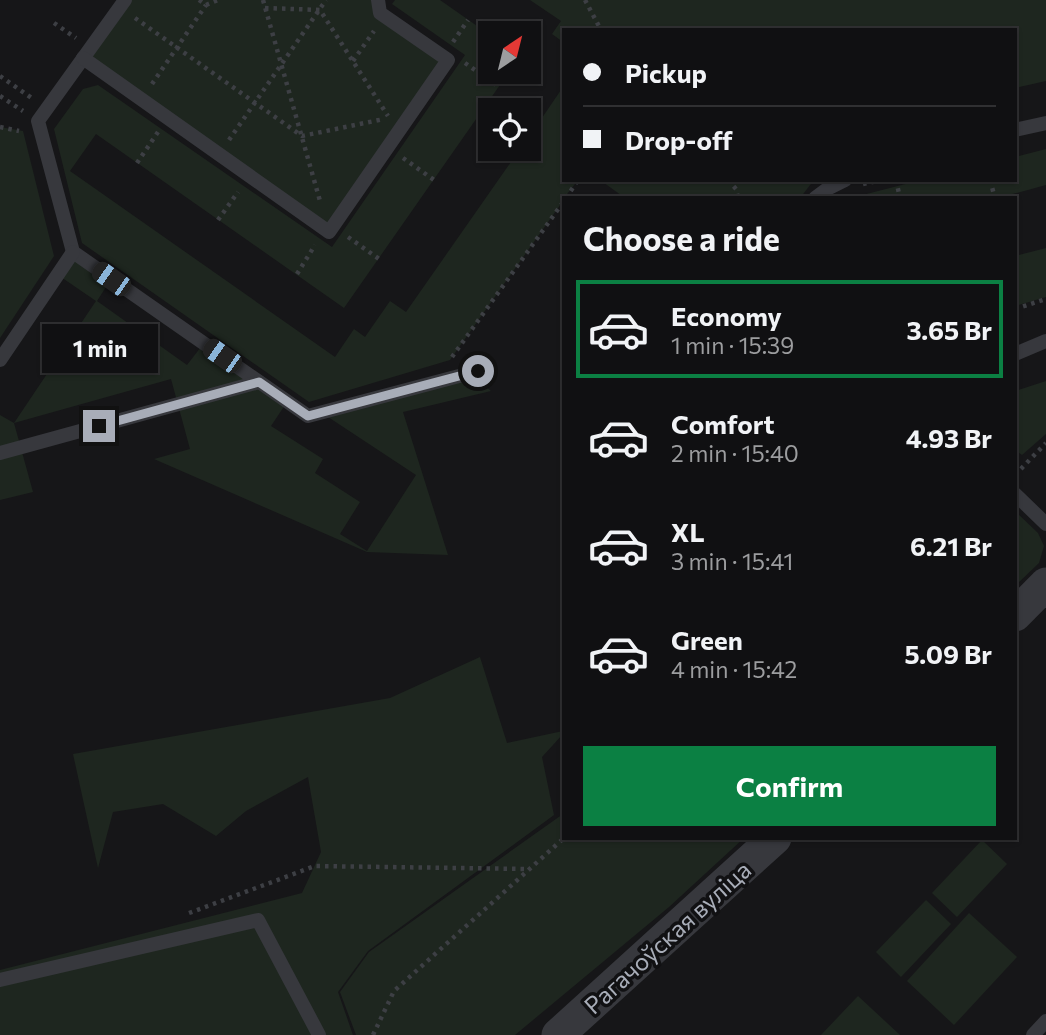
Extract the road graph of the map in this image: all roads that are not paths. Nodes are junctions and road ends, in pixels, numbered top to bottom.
1 (378, 0) edge
2 (122, 3) edge
3 (83, 58) junction
4 (1046, 123) edge
5 (1017, 130) edge
6 (841, 182) edge
7 (818, 196) edge
8 (73, 252) junction
9 (1046, 341) edge
10 (1017, 353) edge
11 (0, 359) edge
12 (478, 371) dead end
13 (259, 382) junction
14 (0, 453) edge
15 (1017, 496) edge
16 (1046, 524) edge
17 (1046, 584) edge
18 (1017, 613) edge
19 (773, 840) edge
20 (0, 980) edge
21 (1046, 1021) edge
22 (319, 1035) edge
23 (558, 1035) edge
24 (1033, 1035) edge

1 - 3 lane
2 - 3 lane
3 - 8 lane
4 - 5 lane
6 - 7 lane
8 - 11 lane
8 - 13 lane
9 - 10 lane
12 - 13 lane
13 - 14 lane
15 - 16 lane
17 - 18 street
19 - 23 street, Рагачоўская вуліца
20 - 22 lane
21 - 24 lane

